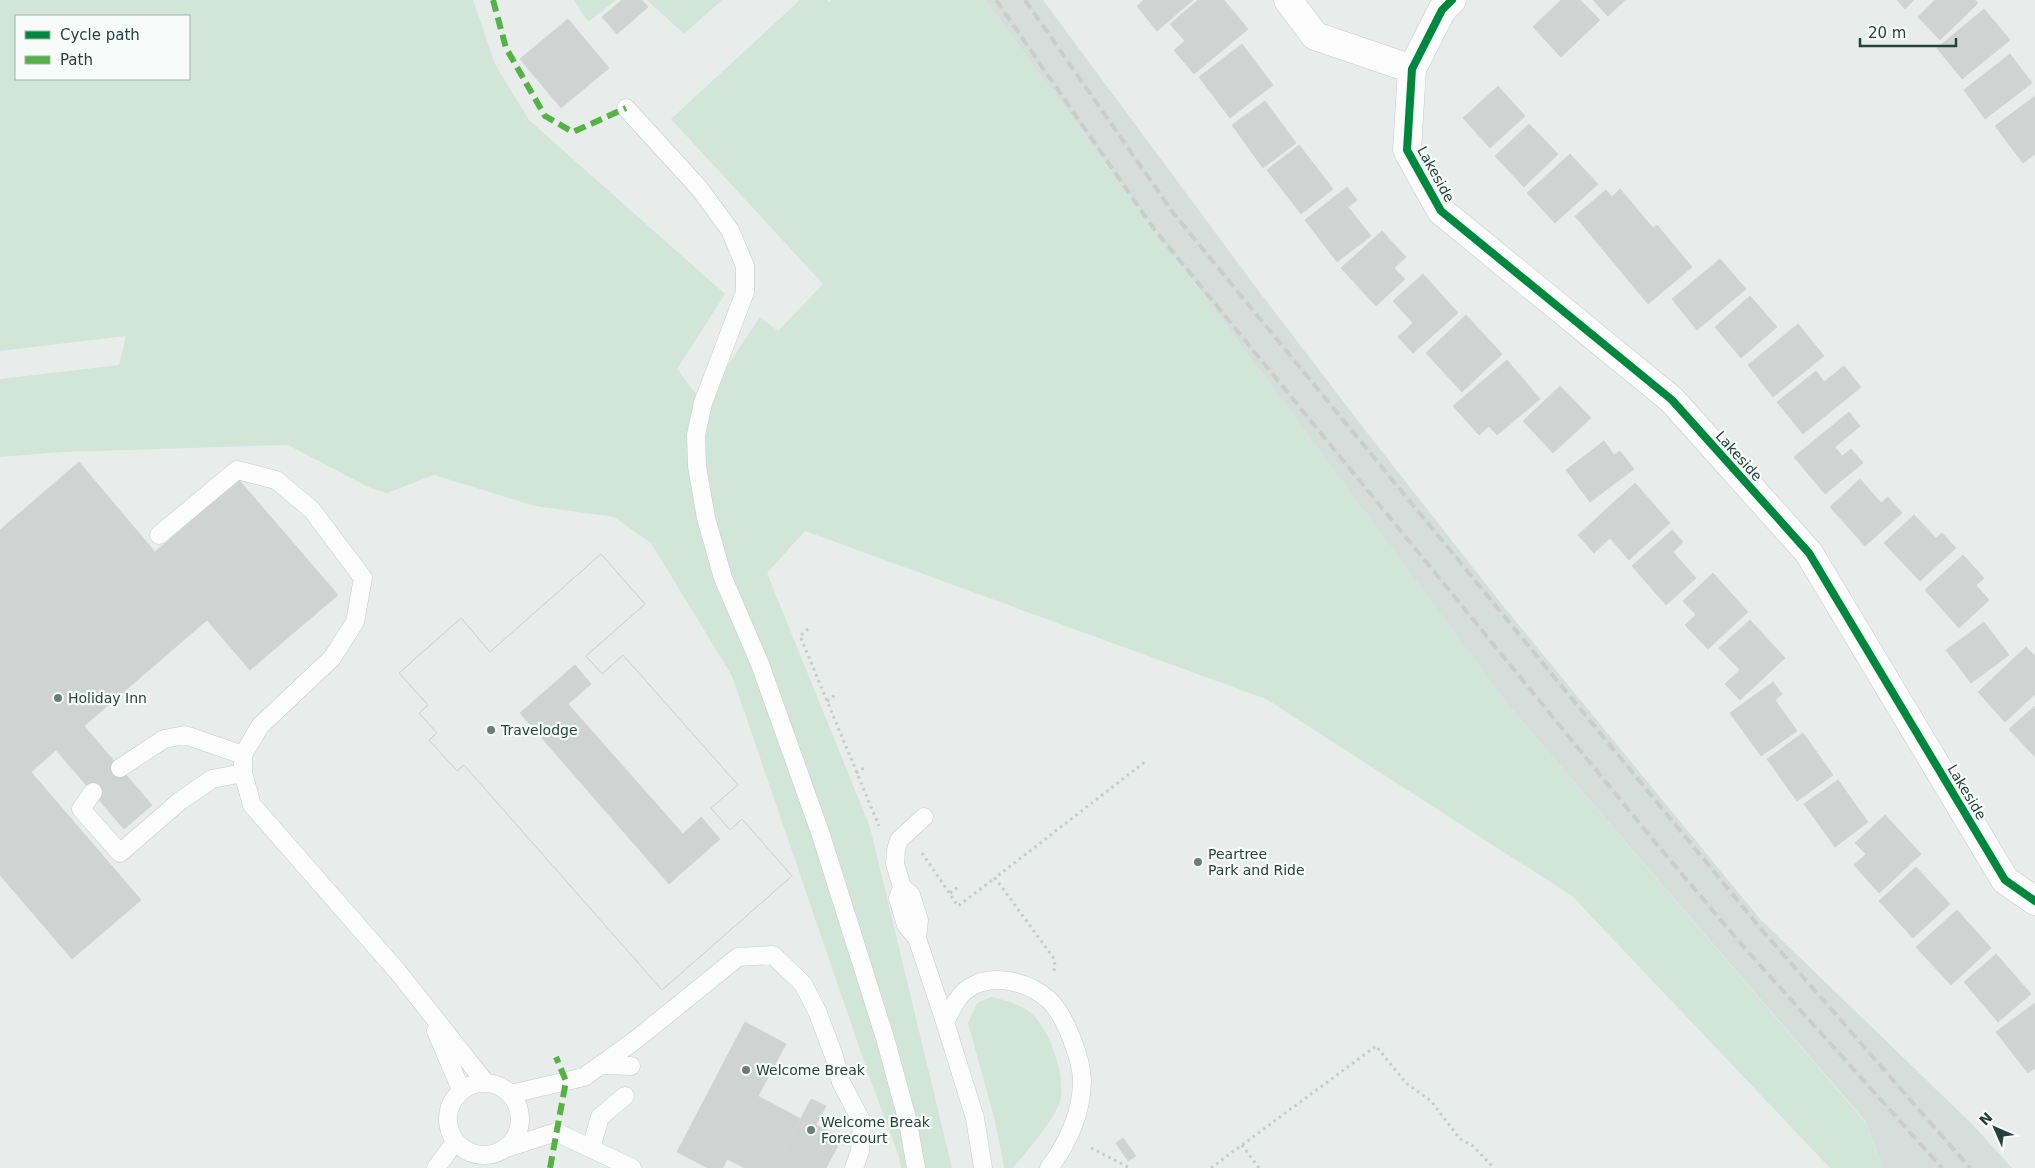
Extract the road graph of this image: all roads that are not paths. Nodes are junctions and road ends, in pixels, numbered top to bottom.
1 (1288, 0) edge
2 (1452, 0) edge
3 (1412, 69) junction
4 (626, 108) dead end
5 (159, 536) dead end
6 (243, 755) junction
7 (120, 768) dead end
8 (243, 773) junction
9 (92, 792) dead end
10 (924, 817) dead end
11 (2035, 901) edge
12 (427, 1011) junction
13 (945, 1022) junction
14 (600, 1065) junction
15 (631, 1066) dead end
16 (826, 1068) dead end
17 (485, 1082) junction
18 (841, 1082) junction
19 (462, 1090) junction
20 (511, 1094) junction
21 (625, 1096) dead end
22 (455, 1142) junction
23 (591, 1148) junction
24 (499, 1151) junction
25 (436, 1168) edge
26 (473, 1168) edge
27 (632, 1168) edge
28 (854, 1168) edge
29 (916, 1168) edge
30 (982, 1168) edge
31 (1049, 1168) edge

1 - 3 street
2 - 3 street
3 - 11 street, Lakeside
4 - 29 lane
5 - 6 lane
6 - 7 lane
6 - 8 lane
8 - 9 lane
8 - 12 lane
10 - 13 lane
12 - 17 lane
12 - 19 lane
13 - 30 lane
13 - 31 lane
14 - 15 lane
14 - 18 lane
14 - 20 lane
16 - 18 lane
17 - 19 lane
17 - 20 lane
18 - 28 lane
19 - 22 lane
20 - 24 lane
21 - 23 lane
22 - 24 lane
22 - 25 lane
23 - 24 lane
23 - 27 lane
24 - 26 lane

